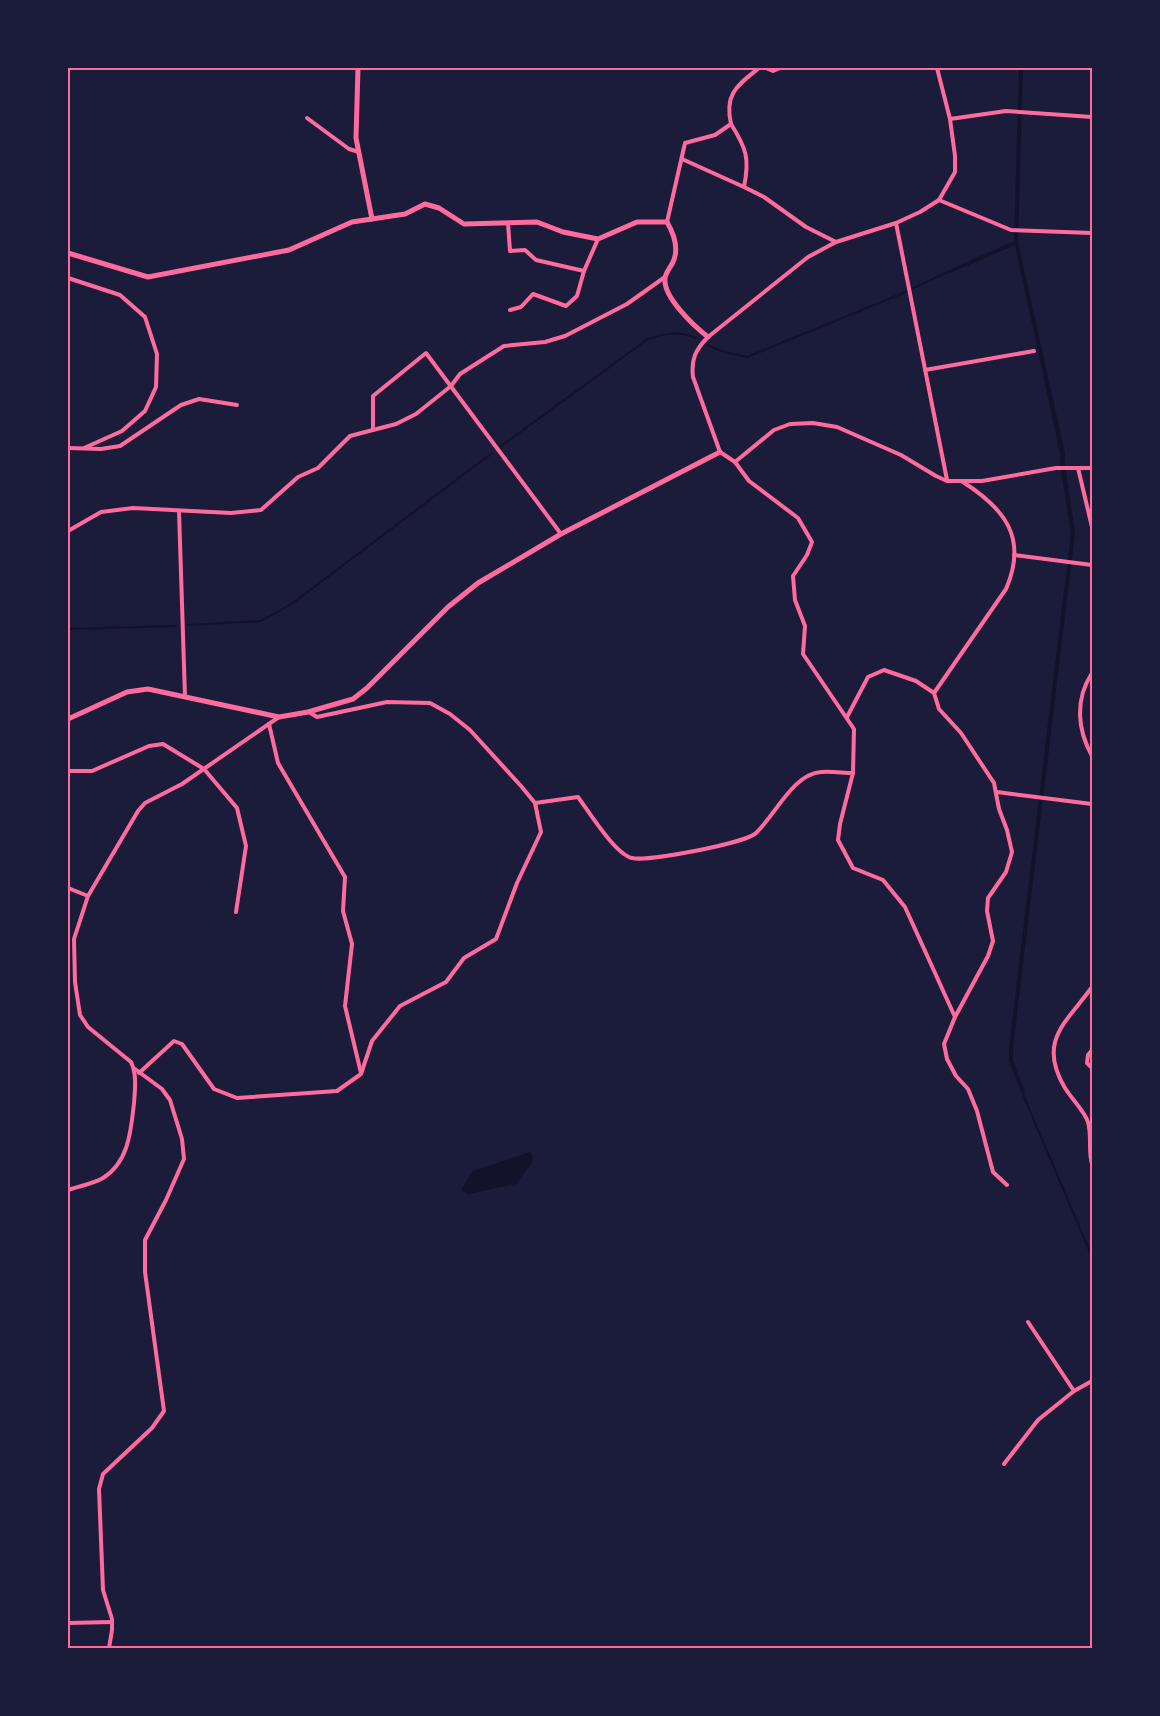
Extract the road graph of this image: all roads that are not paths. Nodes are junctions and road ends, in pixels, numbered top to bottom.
1 (358, 68) edge
2 (759, 68) edge
3 (766, 68) edge
4 (780, 68) edge
5 (937, 68) edge
6 (1092, 117) edge
7 (307, 118) dead end
8 (950, 119) junction
9 (731, 124) junction
10 (359, 152) junction
11 (682, 159) junction
12 (744, 187) junction
13 (939, 200) junction
14 (372, 219) junction
15 (667, 222) junction
16 (508, 223) junction
17 (896, 223) junction
18 (1092, 233) edge
19 (598, 238) junction
20 (836, 242) junction
21 (68, 253) edge
22 (584, 271) junction
23 (665, 277) junction
24 (68, 278) edge
25 (510, 310) dead end
26 (708, 337) junction
27 (1034, 351) dead end
28 (925, 370) junction
29 (451, 386) junction
30 (237, 405) dead end
31 (373, 429) junction
32 (68, 447) edge
33 (84, 448) junction
34 (720, 452) junction
35 (735, 462) junction
36 (1078, 468) junction
37 (1092, 468) edge
38 (948, 481) junction
39 (963, 482) junction
40 (179, 511) junction
41 (1092, 527) edge
42 (68, 531) edge
43 (561, 534) junction
44 (1014, 555) junction
45 (1092, 565) edge
46 (1092, 673) edge
47 (934, 693) junction
48 (185, 697) junction
49 (308, 712) junction
50 (279, 717) junction
51 (847, 717) junction
52 (68, 719) edge
53 (269, 724) junction
54 (1092, 756) edge
55 (204, 770) junction
56 (68, 771) edge
57 (853, 773) junction
58 (997, 792) junction
59 (534, 803) junction
60 (1092, 804) edge
61 (68, 888) edge
62 (88, 896) junction
63 (236, 912) dead end
64 (1092, 987) edge
65 (956, 1017) junction
66 (1092, 1050) edge
67 (1092, 1068) edge
68 (137, 1071) junction
69 (362, 1074) junction
70 (1092, 1164) edge
71 (1007, 1185) dead end
72 (68, 1190) edge
73 (1028, 1322) dead end
74 (1092, 1381) edge
75 (1074, 1391) junction
76 (1004, 1464) dead end
77 (112, 1622) junction
78 (68, 1623) edge
79 (109, 1648) edge

1 - 10 street
2 - 9 street
3 - 4 street
5 - 8 street
6 - 8 street
7 - 10 street
8 - 13 street
9 - 11 street
9 - 12 street
10 - 14 street
11 - 12 street
11 - 15 street
12 - 20 street
13 - 17 street
13 - 18 street
14 - 16 street
14 - 21 street
15 - 19 street
15 - 23 street
16 - 19 street
16 - 22 street
17 - 20 street
17 - 28 street
19 - 22 street
20 - 26 street
22 - 25 street
23 - 26 street
23 - 29 street
24 - 33 street
26 - 34 street
27 - 28 street
28 - 38 street
29 - 31 street
29 - 31 street
29 - 43 street
30 - 33 street
31 - 40 street
32 - 33 street
34 - 35 street
34 - 43 street
35 - 38 street
35 - 51 street
36 - 37 street
36 - 39 street
36 - 41 street
38 - 39 street
39 - 44 street
40 - 42 street
40 - 48 street
43 - 49 street
44 - 45 street
44 - 47 street
46 - 54 street
47 - 51 street
47 - 58 street
48 - 50 street
48 - 52 street
49 - 50 street
49 - 59 street
50 - 53 street
51 - 57 street
53 - 55 street
53 - 69 street
55 - 56 street
55 - 62 street
55 - 63 street
57 - 59 street
57 - 65 street
58 - 60 street
58 - 65 street
59 - 69 street
61 - 62 street
62 - 68 street
64 - 70 street
65 - 71 street
66 - 67 street
68 - 69 street
68 - 72 street
68 - 77 street
73 - 75 street
74 - 75 street
75 - 76 street
77 - 78 street
77 - 79 street

